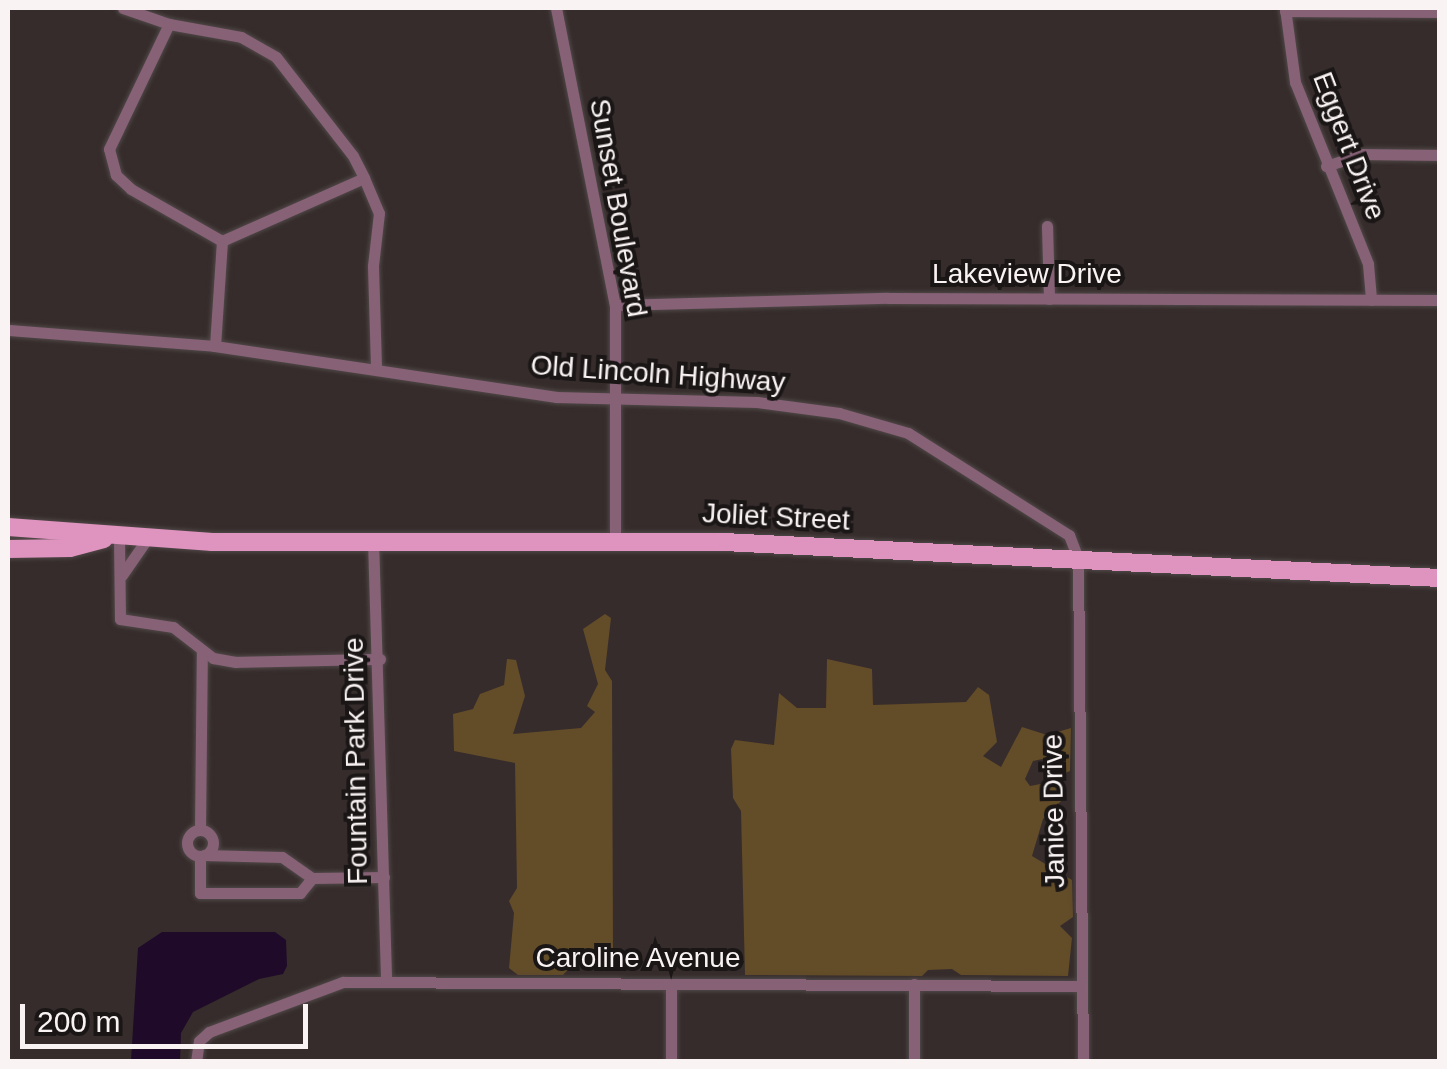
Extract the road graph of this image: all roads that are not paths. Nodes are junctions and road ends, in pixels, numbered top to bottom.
1 (123, 8) edge
2 (556, 8) edge
3 (1285, 9) edge
4 (1440, 12) edge
5 (168, 24) junction
6 (1440, 155) edge
7 (1326, 166) junction
8 (364, 178) junction
9 (1047, 226) dead end
10 (222, 241) junction
11 (1049, 299) junction
12 (1371, 300) junction
13 (1440, 300) edge
14 (615, 305) junction
15 (8, 330) edge
16 (214, 346) junction
17 (376, 367) junction
18 (615, 402) junction
19 (8, 527) edge
20 (114, 538) junction
21 (614, 538) junction
22 (147, 539) junction
23 (373, 539) junction
24 (8, 549) edge
25 (1078, 559) junction
26 (1440, 578) edge
27 (120, 584) junction
28 (202, 650) junction
29 (380, 659) junction
30 (202, 856) junction
31 (384, 877) junction
32 (312, 878) junction
33 (386, 981) junction
34 (672, 984) junction
35 (914, 984) junction
36 (1082, 986) junction
37 (196, 1062) edge
38 (671, 1062) edge
39 (914, 1062) edge
40 (1082, 1062) edge

1 - 5 street
2 - 14 street, Sunset Boulevard
3 - 4 street
3 - 7 street, Eggert Drive
5 - 8 street
5 - 10 street
6 - 7 street
7 - 12 street, Eggert Drive
8 - 10 street
8 - 17 street
9 - 11 street
10 - 16 street
11 - 12 street, Lakeview Drive
11 - 14 street, Lakeview Drive
12 - 13 street, Lakeview Drive
14 - 18 street, Sunset Boulevard
15 - 16 street, Old Lincoln Highway
16 - 17 street, Old Lincoln Highway
17 - 18 street, Old Lincoln Highway
18 - 21 street, Sunset Boulevard
18 - 25 street, Old Lincoln Highway
19 - 20 main road
20 - 22 main road, Joliet Street
20 - 24 main road
20 - 27 street
21 - 23 main road, Joliet Street
21 - 25 main road, Joliet Street
22 - 23 main road, Joliet Street
22 - 27 street
23 - 29 street, Fountain Park Drive
25 - 26 main road, Joliet Street
25 - 36 street, Janice Drive
27 - 28 street
28 - 29 street
28 - 30 street
29 - 31 street, Fountain Park Drive
30 - 32 street
30 - 32 street
31 - 32 street
31 - 33 street, Fountain Park Drive
33 - 34 street, Caroline Avenue
33 - 37 street, Caroline Avenue
34 - 35 street, Caroline Avenue
34 - 38 street
35 - 36 street, Caroline Avenue
35 - 39 street
36 - 40 street, Janice Drive

